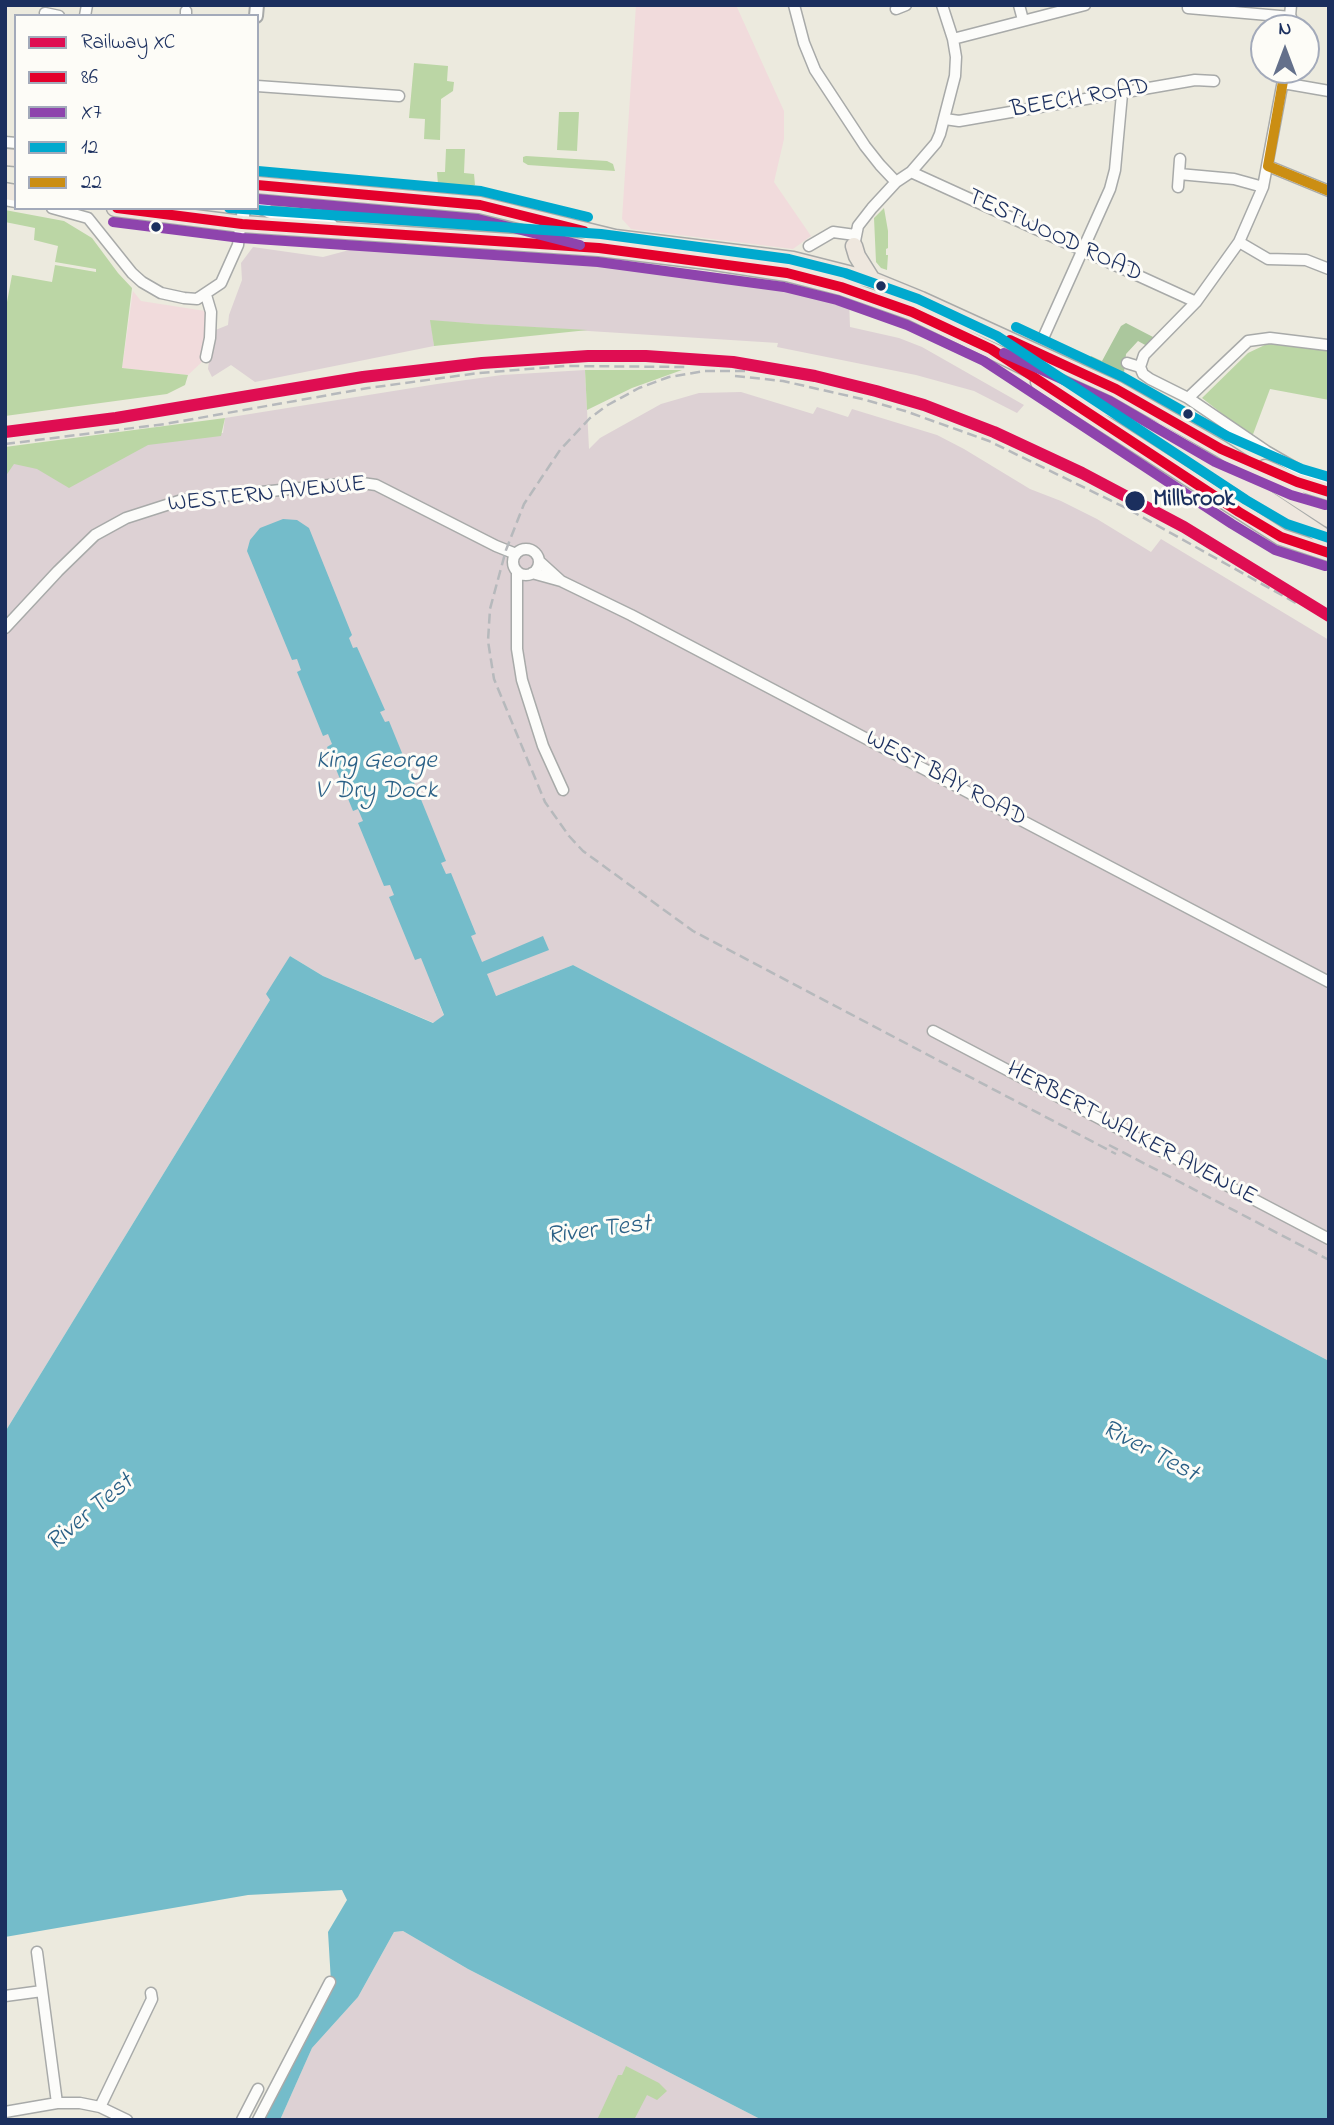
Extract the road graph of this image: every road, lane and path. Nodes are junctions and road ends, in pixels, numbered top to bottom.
1 (794, 5) edge
2 (942, 5) edge
3 (1018, 5) edge
4 (1085, 5) edge
5 (1188, 8) dead end
6 (45, 13) dead end
7 (50, 14) edge
8 (1250, 17) edge
9 (1023, 20) junction
10 (953, 40) junction
11 (1214, 81) dead end
12 (1283, 84) edge
13 (1289, 84) edge
14 (259, 86) edge
15 (1329, 91) edge
16 (1122, 94) junction
17 (399, 96) dead end
18 (945, 119) junction
19 (1180, 159) dead end
20 (1268, 166) junction
21 (911, 172) junction
22 (1179, 174) junction
23 (897, 183) junction
24 (259, 185) edge
25 (1178, 187) dead end
26 (1263, 187) junction
27 (1329, 191) edge
28 (259, 206) edge
29 (59, 210) edge
30 (157, 210) edge
31 (242, 214) edge
32 (373, 234) junction
33 (855, 241) junction
34 (1239, 242) junction
35 (809, 246) dead end
36 (1082, 250) junction
37 (827, 267) junction
38 (1329, 269) edge
39 (872, 280) junction
40 (206, 295) junction
41 (1196, 302) junction
42 (1044, 336) dead end
43 (1326, 345) dead end
44 (991, 349) junction
45 (206, 357) dead end
46 (1127, 363) dead end
47 (1140, 367) junction
48 (1188, 398) junction
49 (1221, 449) junction
50 (1329, 481) edge
51 (1329, 492) edge
52 (1329, 519) edge
53 (1329, 540) edge
54 (1329, 553) edge
55 (516, 554) junction
56 (538, 561) junction
57 (517, 571) junction
58 (531, 574) junction
59 (561, 581) junction
60 (518, 598) junction
61 (5, 628) edge
62 (563, 790) dead end
63 (1329, 982) edge
64 (933, 1031) dead end
65 (1329, 1239) edge
66 (37, 1952) dead end
67 (330, 1982) dead end
68 (42, 1991) junction
69 (151, 1993) dead end
70 (5, 1996) edge
71 (258, 2090) dead end
72 (57, 2103) junction
73 (100, 2107) junction
74 (5, 2112) edge
75 (127, 2120) edge
76 (242, 2120) edge
77 (258, 2120) edge

1 - 23 street
2 - 10 street
3 - 9 street
4 - 9 street
5 - 8 street
6 - 7 street
9 - 10 street
10 - 18 street
11 - 16 street, BEECH ROAD
12 - 20 street
13 - 15 street
14 - 17 street
16 - 18 street, BEECH ROAD
16 - 36 street
18 - 21 street
19 - 22 street
20 - 26 street
20 - 27 street
21 - 23 street
21 - 36 street, TESTWOOD ROAD
22 - 25 street
22 - 26 street
23 - 33 street
24 - 37 highway
26 - 34 street
28 - 32 street
29 - 40 street
30 - 31 highway
31 - 32 highway
31 - 40 street
32 - 44 highway
33 - 35 street
33 - 37 highway
33 - 39 highway
34 - 38 street
34 - 41 street
36 - 41 street, TESTWOOD ROAD
36 - 42 street
37 - 39 highway
39 - 49 highway
40 - 45 street
41 - 47 street
43 - 48 street
44 - 53 highway
44 - 54 highway
46 - 47 street
47 - 48 street
48 - 50 street
49 - 51 highway
49 - 52 highway
55 - 56 street
55 - 57 street
55 - 61 street, WESTERN AVENUE
56 - 58 street
56 - 59 street, WEST BAY ROAD
57 - 58 street
57 - 60 street
58 - 59 street, WEST BAY ROAD
58 - 60 street
59 - 63 street, WEST BAY ROAD
60 - 62 street
64 - 65 street, HERBERT WALKER AVENUE
66 - 68 street
67 - 77 street
68 - 70 street
68 - 72 street
69 - 73 street
71 - 76 street
72 - 73 street
72 - 74 street
73 - 75 street

